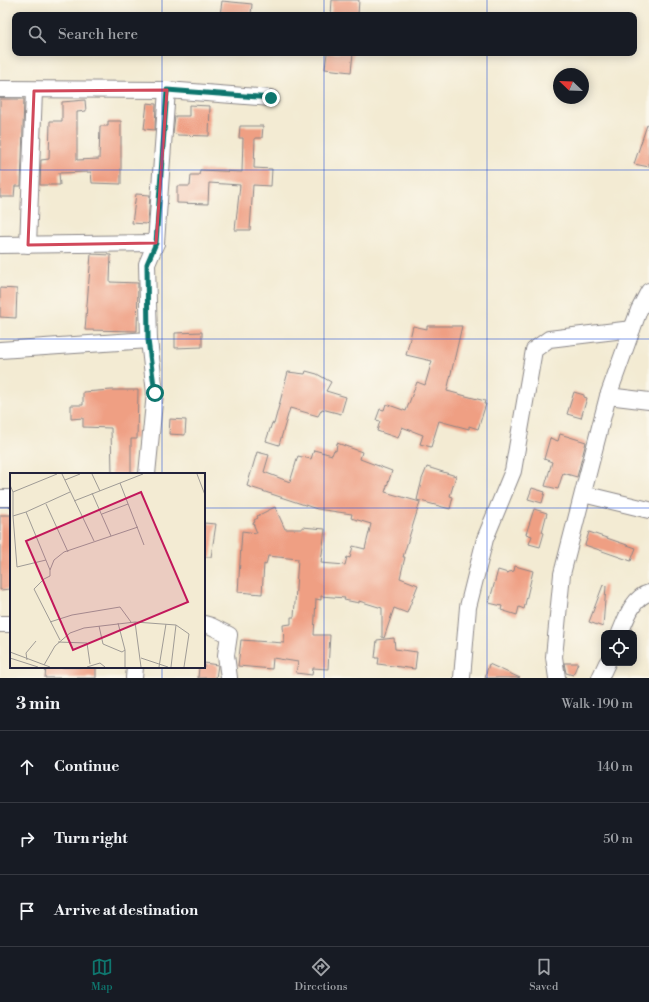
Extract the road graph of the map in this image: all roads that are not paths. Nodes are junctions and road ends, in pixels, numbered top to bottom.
1 (0, 89) edge
2 (167, 90) junction
3 (34, 91) junction
4 (271, 98) dead end
5 (156, 243) junction
6 (0, 245) edge
7 (28, 245) junction
8 (649, 291) edge
9 (644, 311) edge
10 (632, 329) junction
11 (148, 340) junction
12 (0, 350) edge
13 (608, 396) junction
14 (649, 401) edge
15 (147, 473) edge
16 (583, 494) junction
17 (649, 510) edge
18 (649, 593) edge
19 (205, 624) edge
20 (621, 630) edge
21 (606, 666) edge
22 (135, 668) edge
23 (134, 678) edge
24 (229, 678) edge
25 (462, 678) edge
26 (557, 678) edge
27 (600, 678) edge

1 - 3 street
2 - 3 street
2 - 4 street
2 - 5 street
3 - 7 street
5 - 7 street
5 - 11 street
6 - 7 street
8 - 9 street
9 - 10 street
10 - 13 street
10 - 25 street
11 - 12 street
11 - 15 street
13 - 14 street
13 - 16 street
16 - 17 street
16 - 26 street
18 - 20 street
19 - 24 street
21 - 27 street
22 - 23 street

